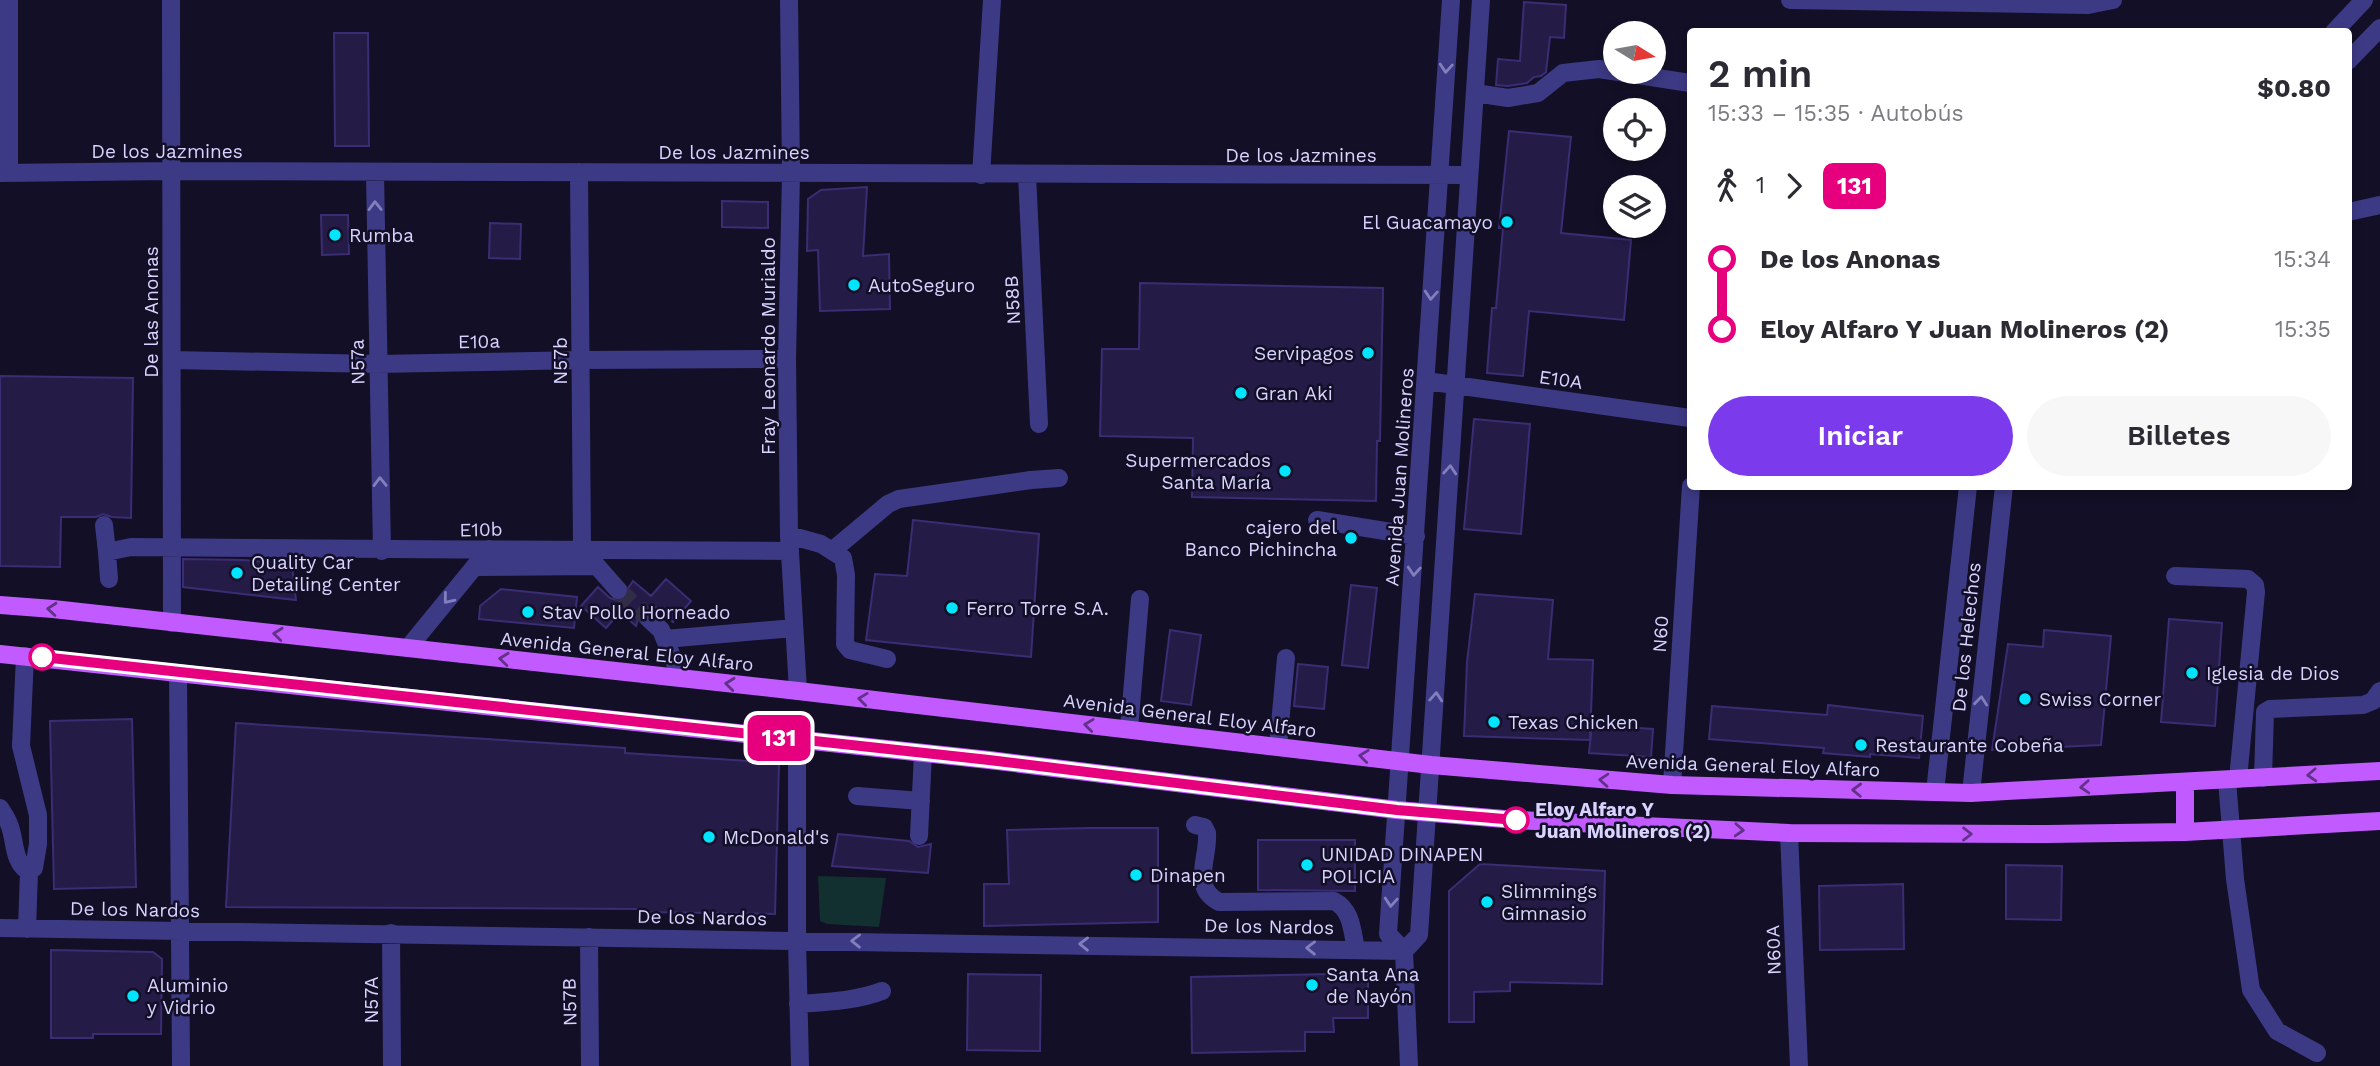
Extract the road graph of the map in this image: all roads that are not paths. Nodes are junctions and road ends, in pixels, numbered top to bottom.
1 (9, 0) edge
2 (171, 0) edge
3 (789, 0) edge
4 (992, 0) edge
5 (1451, 0) edge
6 (1481, 0) edge
7 (1790, 0) edge
8 (2113, 0) edge
9 (2364, 0) edge
10 (2380, 27) edge
11 (2338, 28) edge
12 (2352, 57) edge
13 (1687, 83) edge
14 (1475, 93) junction
15 (172, 171) junction
16 (579, 172) junction
17 (4, 173) edge
18 (375, 173) junction
19 (791, 174) junction
20 (981, 175) junction
21 (1027, 175) junction
22 (1469, 175) junction
23 (1439, 177) junction
24 (2380, 205) edge
25 (2352, 211) edge
26 (787, 359) junction
27 (172, 360) junction
28 (581, 360) junction
29 (378, 364) junction
30 (1426, 381) junction
31 (1455, 386) junction
32 (1687, 418) edge
33 (1039, 424) dead end
34 (1059, 478) dead end
35 (1691, 490) edge
36 (1968, 490) edge
37 (2004, 490) edge
38 (1317, 520) dead end
39 (104, 525) dead end
40 (1416, 536) junction
41 (789, 543) junction
42 (172, 548) junction
43 (489, 549) junction
44 (582, 549) junction
45 (833, 550) junction
46 (382, 551) junction
47 (107, 552) junction
48 (596, 566) junction
49 (474, 568) junction
50 (2175, 576) dead end
51 (109, 579) dead end
52 (618, 590) tunnel mouth
53 (1140, 598) dead end
54 (0, 605) edge
55 (649, 619) tunnel mouth
56 (172, 623) junction
57 (794, 628) junction
58 (665, 639) junction
59 (408, 648) junction
60 (0, 654) edge
61 (25, 656) junction
62 (1286, 658) dead end
63 (887, 660) dead end
64 (178, 673) junction
65 (681, 678) junction
66 (798, 691) junction
67 (2380, 691) edge
68 (1129, 729) junction
69 (797, 740) junction
70 (1278, 747) junction
71 (923, 752) junction
72 (1399, 761) junction
73 (1431, 765) junction
74 (2380, 771) edge
75 (2263, 778) junction
76 (2233, 780) junction
77 (2185, 782) junction
78 (1672, 785) junction
79 (1935, 792) junction
80 (1970, 793) junction
81 (857, 796) dead end
82 (922, 801) junction
83 (0, 808) edge
84 (1397, 810) junction
85 (1427, 813) junction
86 (2380, 821) edge
87 (1195, 825) dead end
88 (2230, 830) junction
89 (1789, 832) junction
90 (2185, 832) junction
91 (919, 836) dead end
92 (30, 872) junction
93 (0, 928) edge
94 (27, 929) junction
95 (180, 931) junction
96 (391, 933) junction
97 (589, 937) junction
98 (797, 940) junction
99 (1356, 949) junction
100 (1404, 951) junction
101 (882, 991) dead end
102 (799, 1004) junction
103 (2317, 1053) dead end
104 (181, 1066) edge
105 (392, 1066) edge
106 (590, 1066) edge
107 (800, 1066) edge
108 (1409, 1066) edge
109 (1799, 1066) edge

1 - 17 street
2 - 15 street, De las Anonas
3 - 19 street, Fray Leonardo Murialdo
4 - 20 street
5 -> 23 street, Avenida Juan Molineros
6 - 14 street
7 - 8 street
9 - 11 street
10 - 12 street
13 - 14 street
14 - 22 street
15 - 17 street, De los Jazmines
15 - 18 street, De los Jazmines
15 - 27 street, De las Anonas
16 - 18 street, De los Jazmines
16 - 19 street, De los Jazmines
16 - 28 street, N57b
29 -> 18 street, N57a
19 - 20 street, De los Jazmines
19 - 26 street, Fray Leonardo Murialdo
20 - 21 street, De los Jazmines
21 - 23 street, De los Jazmines
21 - 33 street, N58B
22 - 23 street, De los Jazmines
22 - 31 street
23 -> 30 street, Avenida Juan Molineros
24 - 25 street
26 - 28 street, E10a
26 - 41 street, Fray Leonardo Murialdo
27 - 29 street, E10a
27 - 42 street, De las Anonas
28 - 29 street, E10a
28 - 44 street, N57b
46 -> 29 street, N57a
30 - 31 street, E10A
30 - 40 street, Avenida Juan Molineros
31 - 32 street, E10A
73 -> 31 street
34 - 45 street
35 - 78 street, N60
36 - 79 street, De los Helechos
80 -> 37 street, De los Helechos
38 - 40 street
39 - 47 street
40 -> 72 street, Avenida Juan Molineros
41 - 44 street, E10b
41 - 45 street, E10b
41 - 57 street, Fray Leonardo Murialdo
42 - 46 street, E10b
42 - 47 street, E10b
42 - 56 street, De las Anonas
43 - 44 street, E10b
43 - 46 street, E10b
43 - 49 street
44 - 48 street
45 - 63 street
47 - 51 street
48 - 49 street
48 - 52 street
49 -> 59 street
50 - 76 street
53 - 68 street
56 -> 54 main road, Avenida General Eloy Alfaro
55 - 58 street
59 -> 56 main road, Avenida General Eloy Alfaro
57 - 58 street
57 - 66 street, Fray Leonardo Murialdo
58 - 65 street
65 -> 59 main road, Avenida General Eloy Alfaro
60 - 61 main road
61 - 64 main road
61 - 92 street
62 - 70 street
64 - 69 main road
64 - 95 street
66 -> 65 main road, Avenida General Eloy Alfaro
68 -> 66 main road, Avenida General Eloy Alfaro
67 - 75 street
68 - 70 main road, Avenida General Eloy Alfaro
69 - 71 main road
69 - 98 street
72 -> 70 main road, Avenida General Eloy Alfaro
71 - 82 street
71 - 84 main road
72 - 73 main road, Avenida General Eloy Alfaro
72 - 84 street, Avenida Juan Molineros
78 -> 73 main road, Avenida General Eloy Alfaro
73 - 85 street
74 -> 75 main road, Avenida General Eloy Alfaro
75 - 76 main road, Avenida General Eloy Alfaro
76 - 77 main road, Avenida General Eloy Alfaro
76 - 88 street
77 -> 80 main road, Avenida General Eloy Alfaro
77 - 90 main road
79 -> 78 main road, Avenida General Eloy Alfaro
79 - 80 main road, Avenida General Eloy Alfaro
81 - 82 street
82 - 91 street
83 - 92 street
84 - 85 main road
84 -> 100 street, Avenida Juan Molineros
85 -> 89 main road
85 - 100 street
86 - 88 main road
87 - 99 street
88 - 90 main road
88 - 103 street
89 -> 90 main road
89 - 109 street, N60A
92 - 94 street
93 - 94 street, De los Nardos
94 - 95 street, De los Nardos
95 - 96 street, De los Nardos
95 - 104 street
96 - 97 street, De los Nardos
96 - 105 street, N57A
97 - 98 street, De los Nardos
97 - 106 street, N57B
99 -> 98 street, De los Nardos
98 - 102 street
99 - 100 street, De los Nardos
100 - 108 street, Avenida Juan Molineros
101 - 102 street
102 - 107 street

